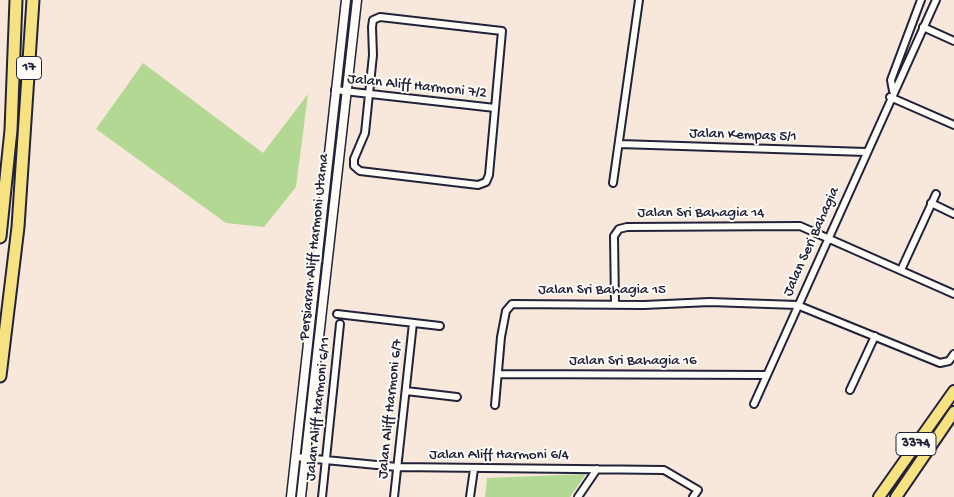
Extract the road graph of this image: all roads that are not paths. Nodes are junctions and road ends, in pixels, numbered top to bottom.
1 (16, 0) edge
2 (33, 0) edge
3 (346, 0) edge
4 (357, 0) edge
5 (639, 0) edge
6 (921, 0) edge
7 (936, 0) edge
8 (923, 27) junction
9 (954, 41) edge
10 (335, 90) junction
11 (346, 92) junction
12 (369, 94) junction
13 (892, 94) junction
14 (495, 108) junction
15 (954, 125) edge
16 (620, 144) junction
17 (866, 152) junction
18 (613, 183) dead end
19 (936, 194) dead end
20 (931, 203) junction
21 (954, 214) edge
22 (0, 237) edge
23 (827, 238) junction
24 (901, 270) junction
25 (954, 294) edge
26 (615, 304) junction
27 (797, 304) junction
28 (337, 314) dead end
29 (413, 323) junction
30 (340, 324) dead end
31 (440, 326) dead end
32 (875, 336) junction
33 (954, 354) edge
34 (498, 374) junction
35 (766, 375) junction
36 (0, 376) edge
37 (850, 390) dead end
38 (406, 391) junction
39 (954, 392) edge
40 (457, 397) dead end
41 (754, 404) dead end
42 (496, 405) dead end
43 (954, 412) edge
44 (295, 457) junction
45 (305, 458) junction
46 (326, 461) junction
47 (397, 468) junction
48 (474, 469) junction
49 (597, 469) junction
50 (291, 497) edge
51 (301, 497) edge
52 (322, 497) edge
53 (394, 497) edge
54 (470, 497) edge
55 (578, 497) edge
56 (694, 497) edge
57 (879, 497) edge
58 (896, 497) edge

1 - 22 highway, 17
2 - 36 highway, 17
3 - 10 street, Persiaran Aliff Harmoni Utama
4 - 11 street, Persiaran Aliff Harmoni Utama
5 - 16 street
6 - 13 street
7 - 8 street, Jalan Seri Bahagia
8 - 9 street
8 - 13 street, Jalan Seri Bahagia
10 - 11 street, Jalan Aliff Harmoni 7/2
10 - 44 street, Persiaran Aliff Harmoni Utama
11 - 12 street, Jalan Aliff Harmoni 7/2
11 - 45 street, Persiaran Aliff Harmoni Utama
12 - 14 street, Jalan Aliff Harmoni 7/2
12 - 14 street
12 - 14 street
13 - 15 street
13 - 17 street, Jalan Seri Bahagia
16 - 17 street, Jalan Kempas 5/1
16 - 18 street
17 - 23 street, Jalan Seri Bahagia
19 - 20 street
20 - 21 street
20 - 24 street
23 - 24 street
23 - 26 street, Jalan Sri Bahagia 14
23 - 27 street, Jalan Seri Bahagia
24 - 25 street
26 - 27 street, Jalan Sri Bahagia 15
26 - 34 street, Jalan Sri Bahagia 15
27 - 32 street
27 - 35 street, Jalan Seri Bahagia
28 - 29 street
29 - 31 street
29 - 38 street, Jalan Aliff Harmoni 6/7
30 - 46 street, Jalan Aliff Harmoni 6/11
32 - 33 street
32 - 37 street
34 - 35 street, Jalan Sri Bahagia 16
34 - 42 street, Jalan Sri Bahagia 15
35 - 41 street, Jalan Seri Bahagia
38 - 40 street
38 - 47 street, Jalan Aliff Harmoni 6/7
39 - 57 main road, 3374
43 - 58 main road, 3374
44 - 45 street, Jalan Aliff Harmoni 6/4
44 - 50 street, Persiaran Aliff Harmoni Utama
45 - 46 street, Jalan Aliff Harmoni 6/4
45 - 51 street, Persiaran Aliff Harmoni Utama
46 - 47 street, Jalan Aliff Harmoni 6/4
46 - 52 street, Jalan Aliff Harmoni 6/11
47 - 48 street, Jalan Aliff Harmoni 6/4
47 - 53 street, Jalan Aliff Harmoni 6/7
48 - 49 street, Jalan Aliff Harmoni 6/4
48 - 54 street
49 - 55 street
49 - 56 street, Jalan Aliff Harmoni 6/4

